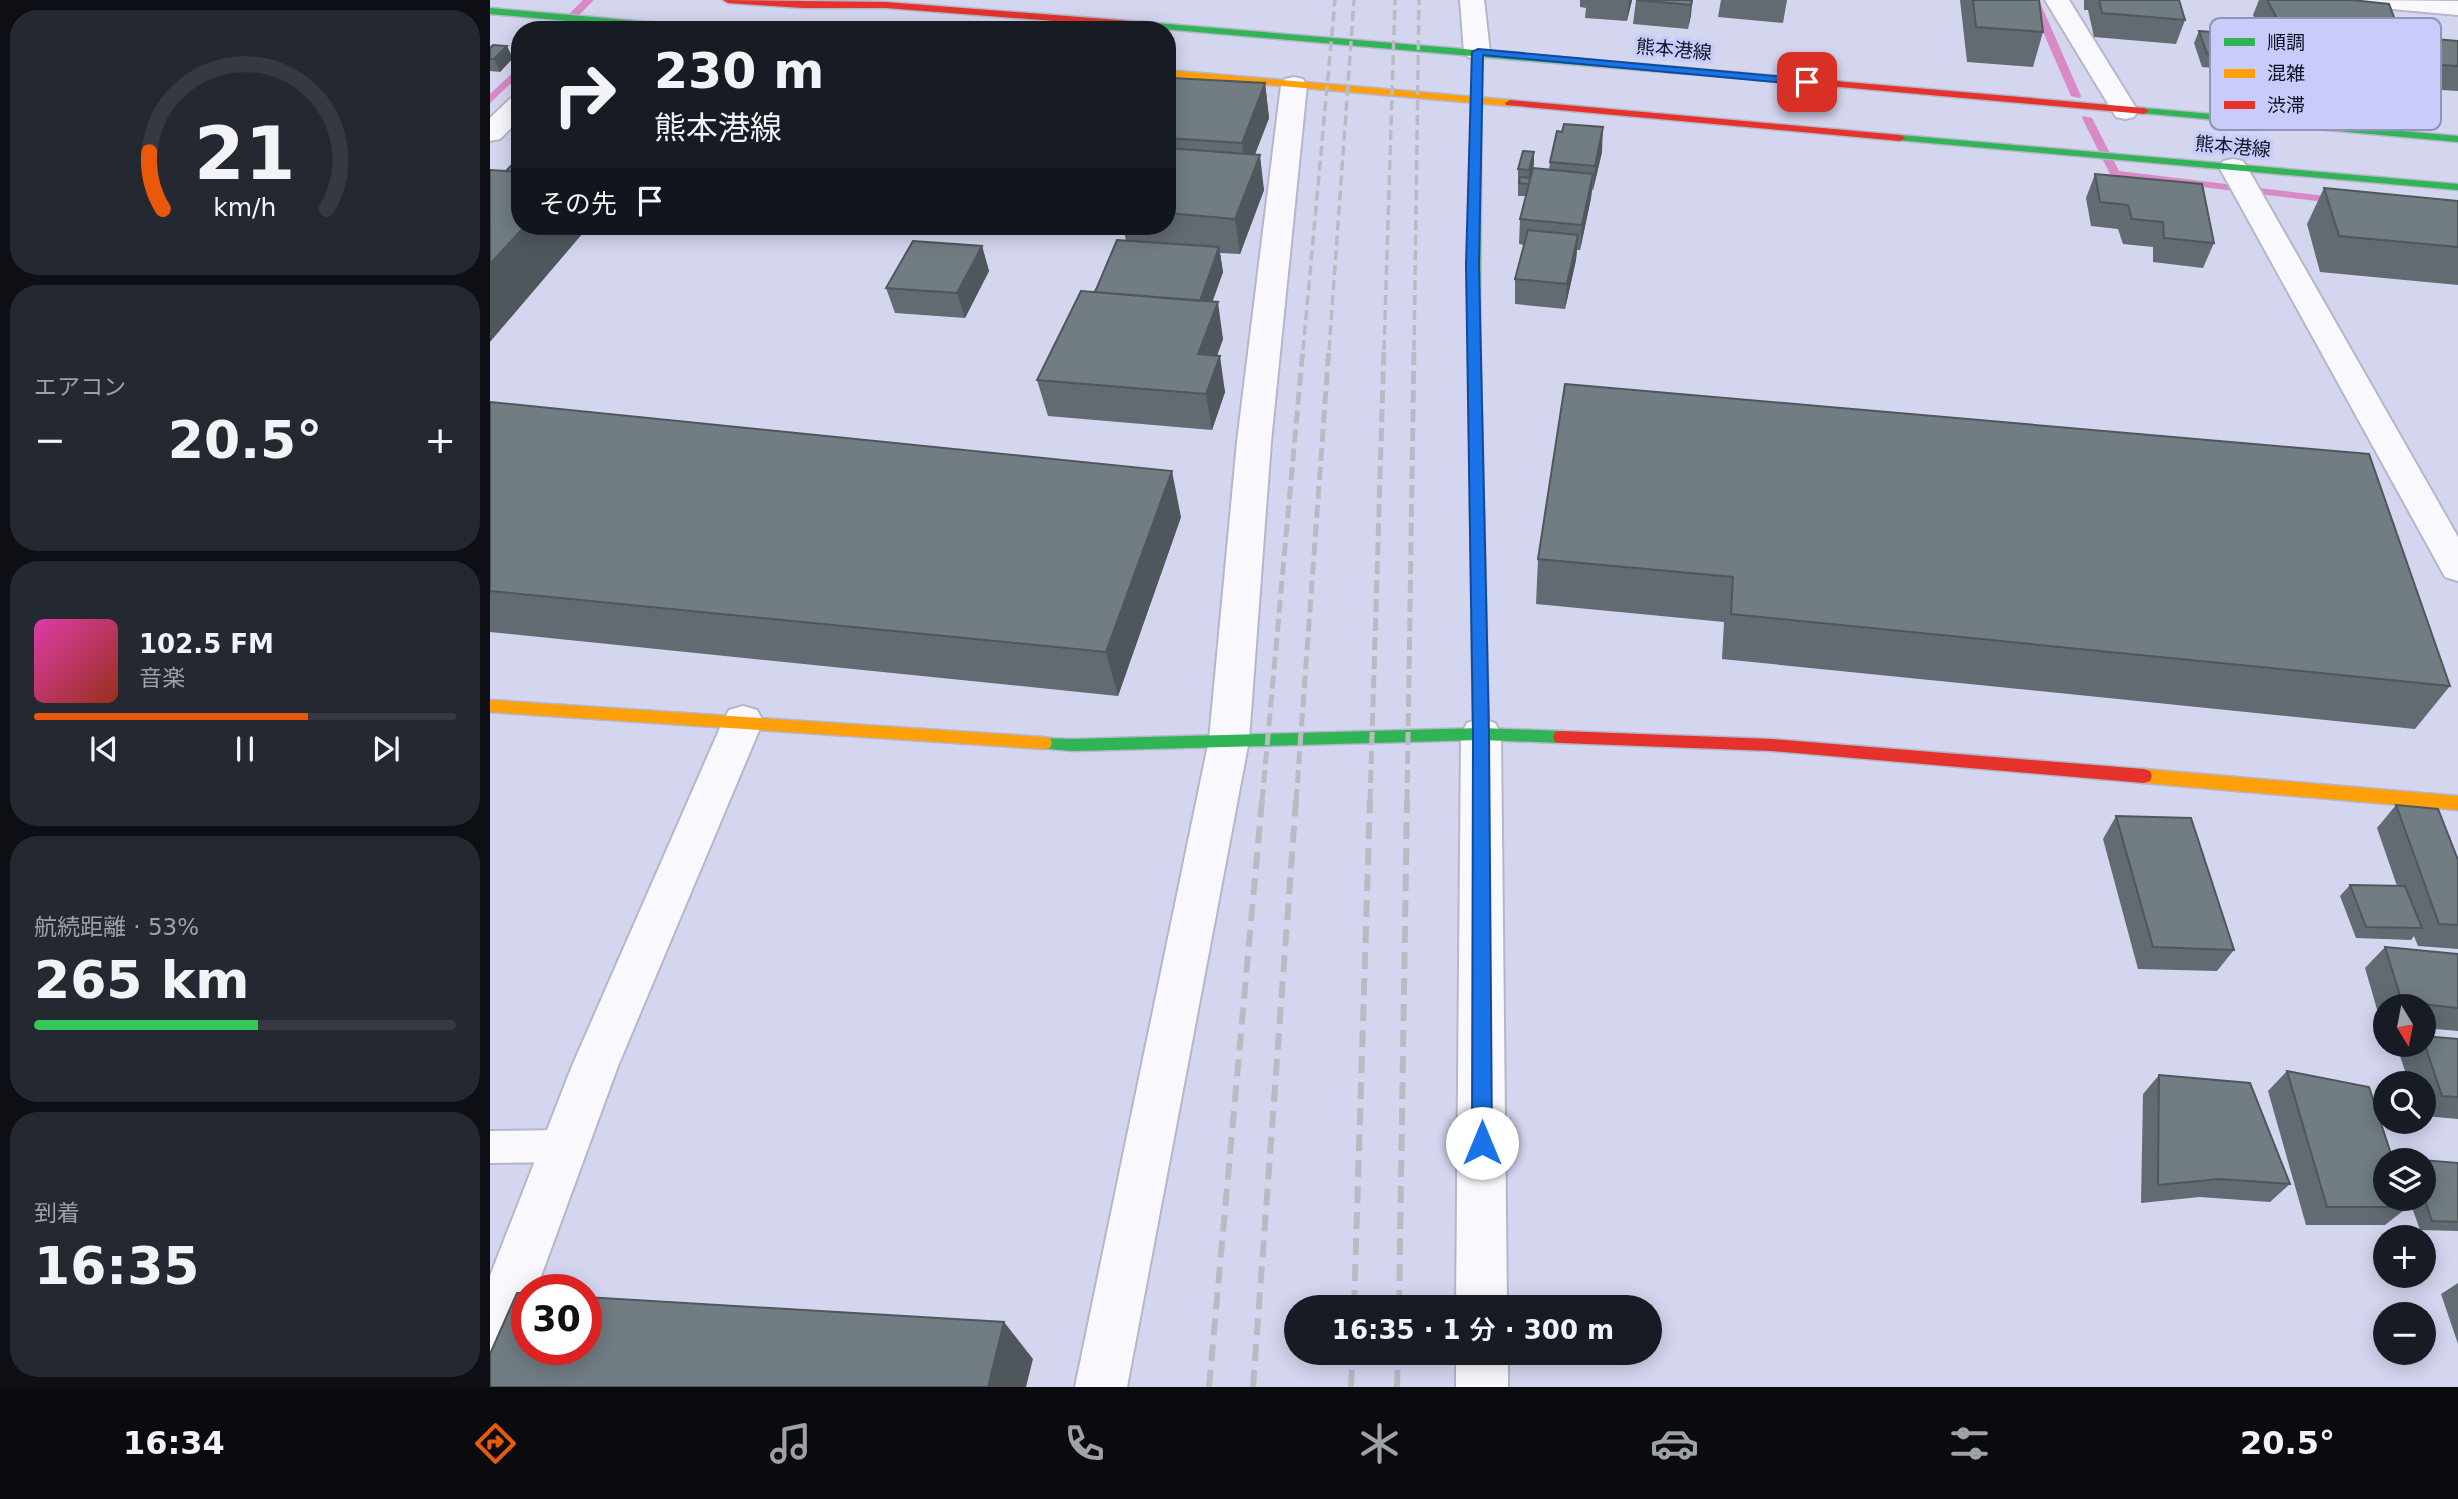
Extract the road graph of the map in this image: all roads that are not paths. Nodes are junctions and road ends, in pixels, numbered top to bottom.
1 (728, 0) edge
2 (858, 0) edge
3 (1472, 0) edge
4 (2057, 0) edge
5 (2370, 0) edge
6 (886, 5) junction
7 (2458, 8) edge
8 (490, 11) edge
9 (568, 21) edge
10 (1088, 21) edge
11 (1176, 28) edge
12 (1478, 52) junction
13 (1176, 74) edge
14 (1294, 85) junction
15 (1477, 101) junction
16 (2125, 111) junction
17 (511, 112) edge
18 (2210, 118) edge
19 (492, 128) edge
20 (2351, 130) edge
21 (2458, 139) edge
22 (2233, 167) junction
23 (2458, 187) edge
24 (2458, 568) edge
25 (490, 706) edge
26 (743, 721) junction
27 (1481, 734) junction
28 (1229, 740) junction
29 (2458, 803) edge
30 (565, 1146) junction
31 (490, 1147) edge
32 (1482, 1295) edge
33 (490, 1342) edge
34 (1482, 1365) edge
35 (1101, 1387) edge
36 (1482, 1387) edge

1 - 6 main road, 熊本港線
2 - 6 main road, 熊本港線
3 - 12 street
4 - 16 street
5 - 7 street
6 - 10 main road, 熊本港線
8 - 9 main road
11 - 12 main road, 熊本港線
12 - 15 main road
12 - 16 main road, 熊本港線
13 - 14 main road, 熊本港線
14 - 15 main road, 熊本港線
14 - 28 street
15 - 22 main road, 熊本港線
15 - 27 main road
16 - 18 main road, 熊本港線
17 - 19 street
20 - 21 main road, 熊本港線
22 - 23 main road, 熊本港線
22 - 24 street
25 - 26 main road
26 - 28 main road
26 - 30 street
27 - 28 main road
27 - 29 main road
27 - 32 street
28 - 35 street
30 - 31 lane
30 - 33 street
34 - 36 street

